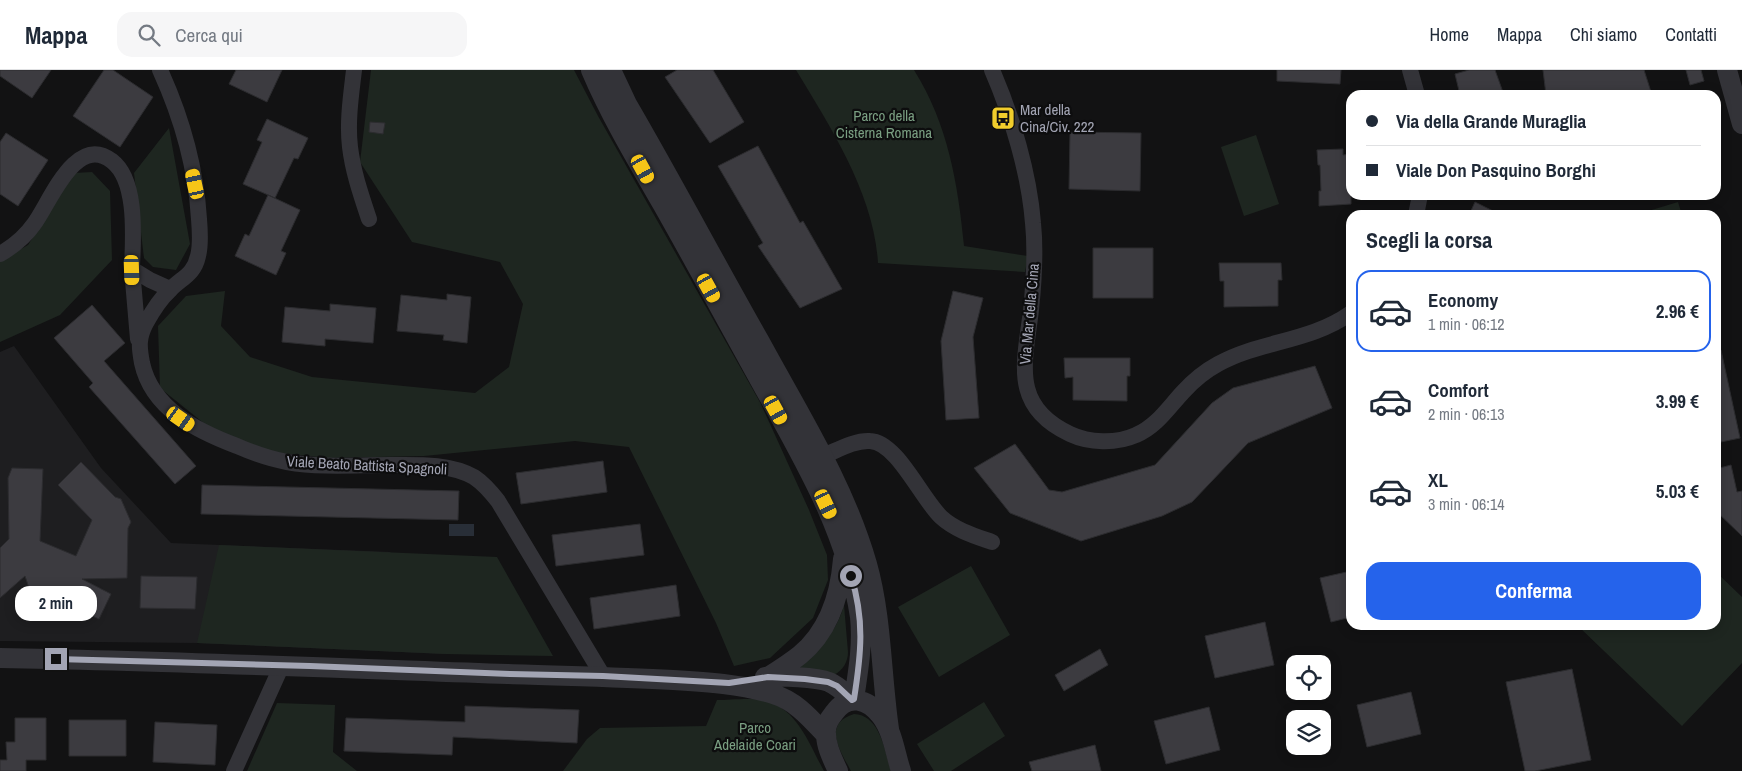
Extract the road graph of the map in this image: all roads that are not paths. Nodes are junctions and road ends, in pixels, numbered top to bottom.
1 (160, 70) edge
2 (354, 70) edge
3 (591, 70) edge
4 (611, 70) edge
5 (992, 70) edge
6 (1410, 70) edge
7 (1727, 70) edge
8 (1416, 90) edge
9 (1742, 124) edge
10 (369, 218) dead end
11 (0, 254) edge
12 (132, 270) junction
13 (170, 289) junction
14 (1346, 316) edge
15 (138, 341) junction
16 (823, 456) junction
17 (992, 542) dead end
18 (843, 550) junction
19 (0, 658) edge
20 (282, 665) junction
21 (603, 676) junction
22 (768, 677) junction
23 (729, 683) junction
24 (853, 699) junction
25 (888, 729) junction
26 (826, 735) junction
27 (234, 771) edge
28 (838, 771) edge
29 (901, 771) edge

1 - 13 street
2 - 10 street
3 - 18 street
4 - 16 street
5 - 14 street, Via Mar della Cina
6 - 8 street
7 - 9 street
11 - 12 street, Viale Beato Battista Spagnoli
12 - 13 street
12 - 15 street, Viale Beato Battista Spagnoli
13 - 15 street
15 - 21 street, Viale Beato Battista Spagnoli
16 - 17 street
16 - 25 street
18 - 22 street
18 - 24 street
19 - 20 street
20 - 21 street
20 - 27 street
21 - 23 street
22 - 23 street
22 - 24 street
23 - 26 street
24 - 25 street
24 - 26 street
25 - 29 street
26 - 28 street

